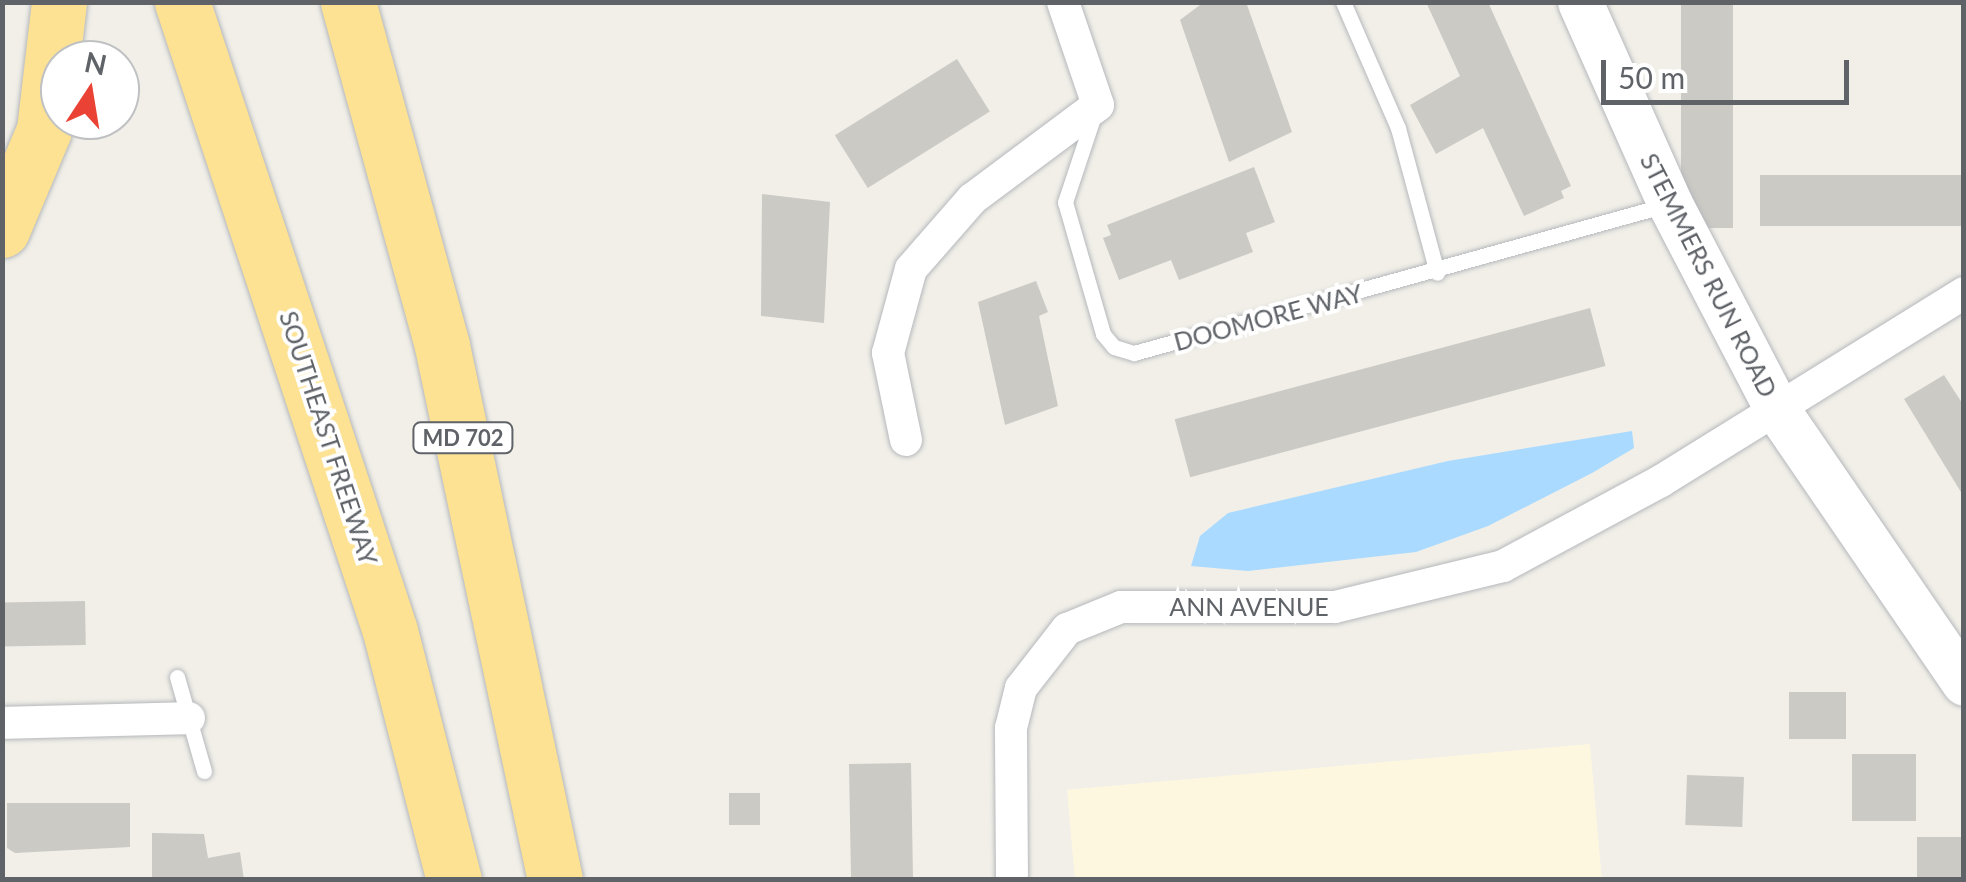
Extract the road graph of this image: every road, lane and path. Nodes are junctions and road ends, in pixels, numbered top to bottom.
1 (60, 2) edge
2 (182, 2) edge
3 (348, 2) edge
4 (1063, 2) edge
5 (1342, 2) edge
6 (1580, 2) edge
7 (1098, 105) junction
8 (1670, 204) junction
9 (2, 230) edge
10 (1437, 273) junction
11 (1964, 293) edge
12 (1776, 408) junction
13 (906, 440) dead end
14 (176, 678) dead end
15 (1964, 683) edge
16 (189, 718) junction
17 (2, 723) edge
18 (204, 770) dead end
19 (454, 880) edge
20 (556, 880) edge
21 (1012, 880) edge

1 - 9 highway
2 - 19 highway, SOUTHEAST FREEWAY
3 - 20 highway, MD 702
4 - 7 street
5 - 10 lane
6 - 8 street, STEMMERS RUN ROAD
7 - 10 lane, DOOMORE WAY
7 - 13 street
8 - 10 lane, DOOMORE WAY
8 - 12 street, STEMMERS RUN ROAD
11 - 12 street, ANN AVENUE
12 - 15 street, STEMMERS RUN ROAD
12 - 21 street, ANN AVENUE
14 - 16 lane
16 - 17 street
16 - 18 lane

